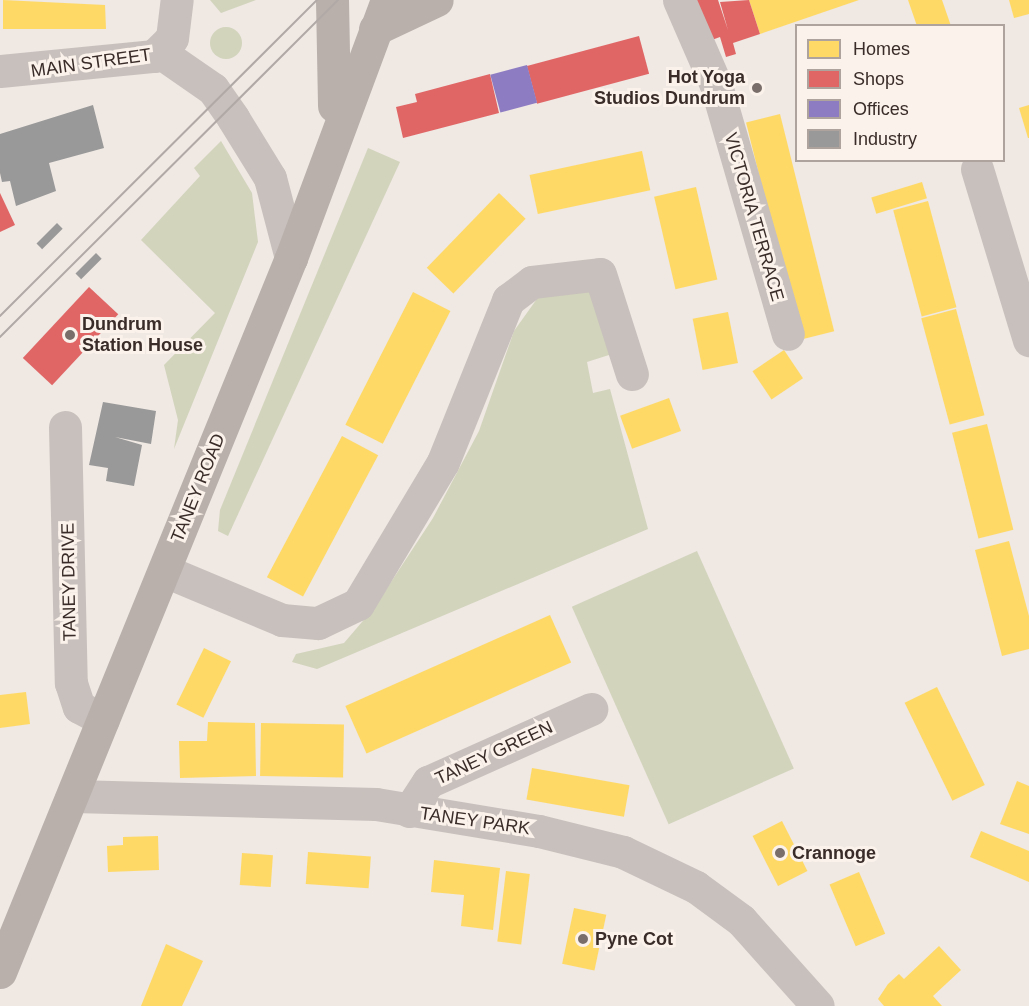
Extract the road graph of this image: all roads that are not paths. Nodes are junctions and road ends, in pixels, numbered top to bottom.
1 (177, 0) edge
2 (332, 0) edge
3 (437, 0) edge
4 (679, 0) edge
5 (381, 14) edge
6 (161, 52) junction
7 (0, 71) edge
8 (328, 156) junction
9 (977, 169) dead end
10 (291, 258) junction
11 (788, 334) dead end
12 (1029, 340) edge
13 (632, 374) dead end
14 (65, 427) dead end
15 (165, 571) junction
16 (591, 709) dead end
17 (103, 720) junction
18 (73, 796) junction
19 (409, 812) junction
20 (0, 972) edge
21 (818, 1006) edge

1 - 6 street, MAIN STREET
2 - 8 main road
3 - 5 main road
4 - 11 street, VICTORIA TERRACE
5 - 8 main road, TANEY ROAD
6 - 7 street, MAIN STREET
6 - 10 street
8 - 10 main road, TANEY ROAD
9 - 12 street
10 - 15 main road, TANEY ROAD
13 - 15 street
14 - 17 street, TANEY DRIVE
15 - 17 main road, TANEY ROAD
16 - 19 street, TANEY GREEN
17 - 18 main road, TANEY ROAD
18 - 19 street, TANEY PARK
18 - 20 main road, TANEY ROAD
19 - 21 street, TANEY PARK

